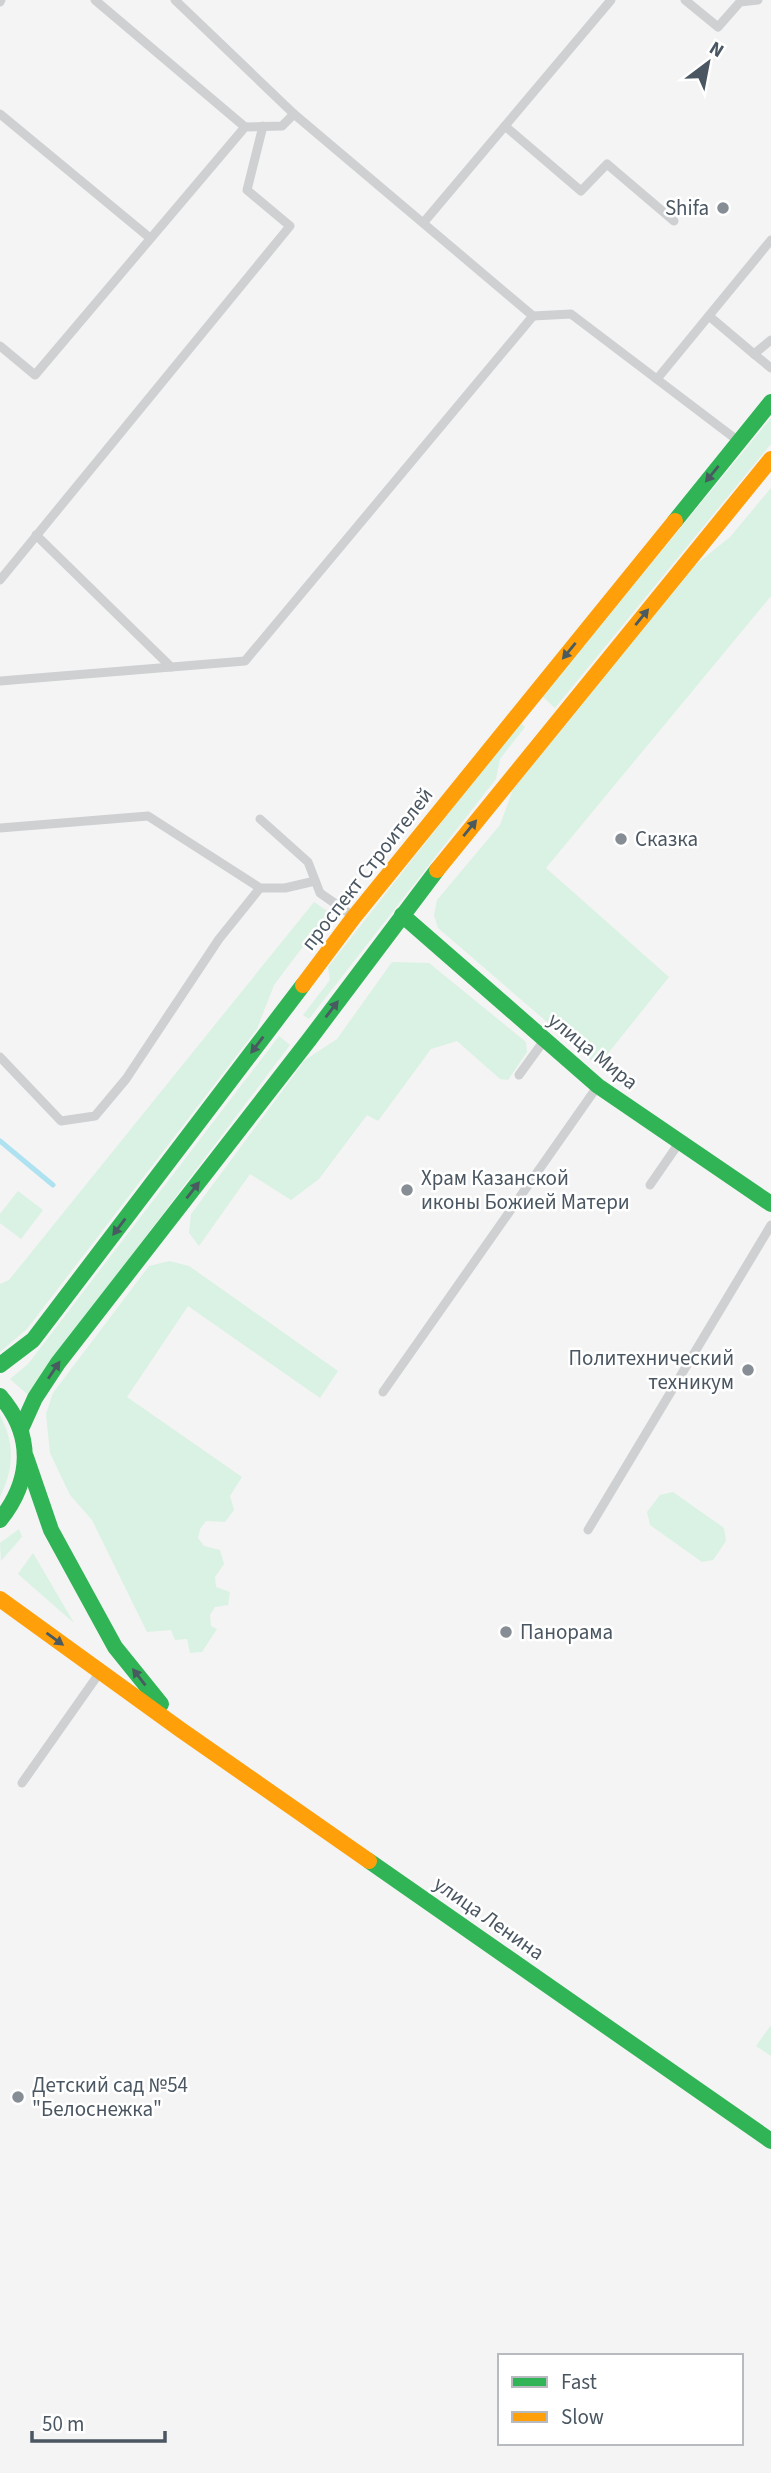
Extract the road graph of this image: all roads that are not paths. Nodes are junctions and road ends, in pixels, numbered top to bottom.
1 (95, 0) edge
2 (175, 0) edge
3 (611, 0) edge
4 (685, 0) edge
5 (758, 0) edge
6 (0, 114) edge
7 (294, 114) junction
8 (263, 126) junction
9 (505, 126) junction
10 (244, 127) junction
11 (674, 221) dead end
12 (424, 222) junction
13 (150, 238) junction
14 (771, 240) edge
15 (533, 316) junction
16 (709, 316) junction
17 (771, 340) edge
18 (0, 345) edge
19 (754, 354) junction
20 (771, 368) edge
21 (657, 379) junction
22 (771, 402) edge
23 (738, 441) junction
24 (771, 459) edge
25 (36, 536) junction
26 (0, 580) edge
27 (171, 667) junction
28 (0, 681) edge
29 (540, 715) junction
30 (260, 819) dead end
31 (0, 828) edge
32 (315, 881) junction
33 (260, 888) junction
34 (402, 915) junction
35 (354, 917) junction
36 (294, 1028) junction
37 (544, 1040) junction
38 (0, 1057) edge
39 (519, 1075) dead end
40 (598, 1086) junction
41 (680, 1142) junction
42 (650, 1185) dead end
43 (771, 1204) edge
44 (771, 1225) edge
45 (0, 1365) edge
46 (383, 1392) dead end
47 (0, 1396) edge
48 (21, 1429) junction
49 (26, 1457) junction
50 (0, 1520) edge
51 (588, 1530) dead end
52 (0, 1599) edge
53 (100, 1671) junction
54 (181, 1730) junction
55 (22, 1783) dead end
56 (771, 2141) edge

1 - 10 lane
2 - 7 lane
3 - 9 lane
4 - 5 lane
6 - 13 lane
7 - 8 lane
7 - 12 lane
8 - 10 lane
8 - 25 lane
9 - 11 lane
9 - 12 lane
10 - 13 lane
12 - 15 lane
13 - 18 lane
14 - 16 lane
15 - 21 lane
15 - 27 lane
16 - 19 lane
16 - 21 lane
17 - 19 lane
19 - 20 lane
21 - 23 lane
22 - 23 street, проспект Строителей
23 -> 29 street, проспект Строителей
29 -> 24 street, проспект Строителей
25 - 26 lane
25 - 27 lane
27 - 28 lane
34 -> 29 street, проспект Строителей
29 - 35 street, проспект Строителей
30 - 32 lane
31 - 33 lane
32 - 33 lane
32 - 35 lane
33 - 38 lane
36 -> 34 street, проспект Строителей
34 - 37 street, улица Мира
35 - 36 street, проспект Строителей
36 -> 45 street, проспект Строителей
48 -> 36 street, проспект Строителей
37 - 39 lane
37 - 40 street, улица Мира
40 - 41 street, улица Мира
40 - 46 lane
41 - 42 lane
41 - 43 street, улица Мира
44 - 51 lane
47 - 48 street
48 - 49 street
49 - 50 street
54 -> 49 street, улица Ленина
52 -> 53 street, улица Ленина
53 - 54 street, улица Ленина
53 - 55 lane
54 - 56 street, улица Ленина

